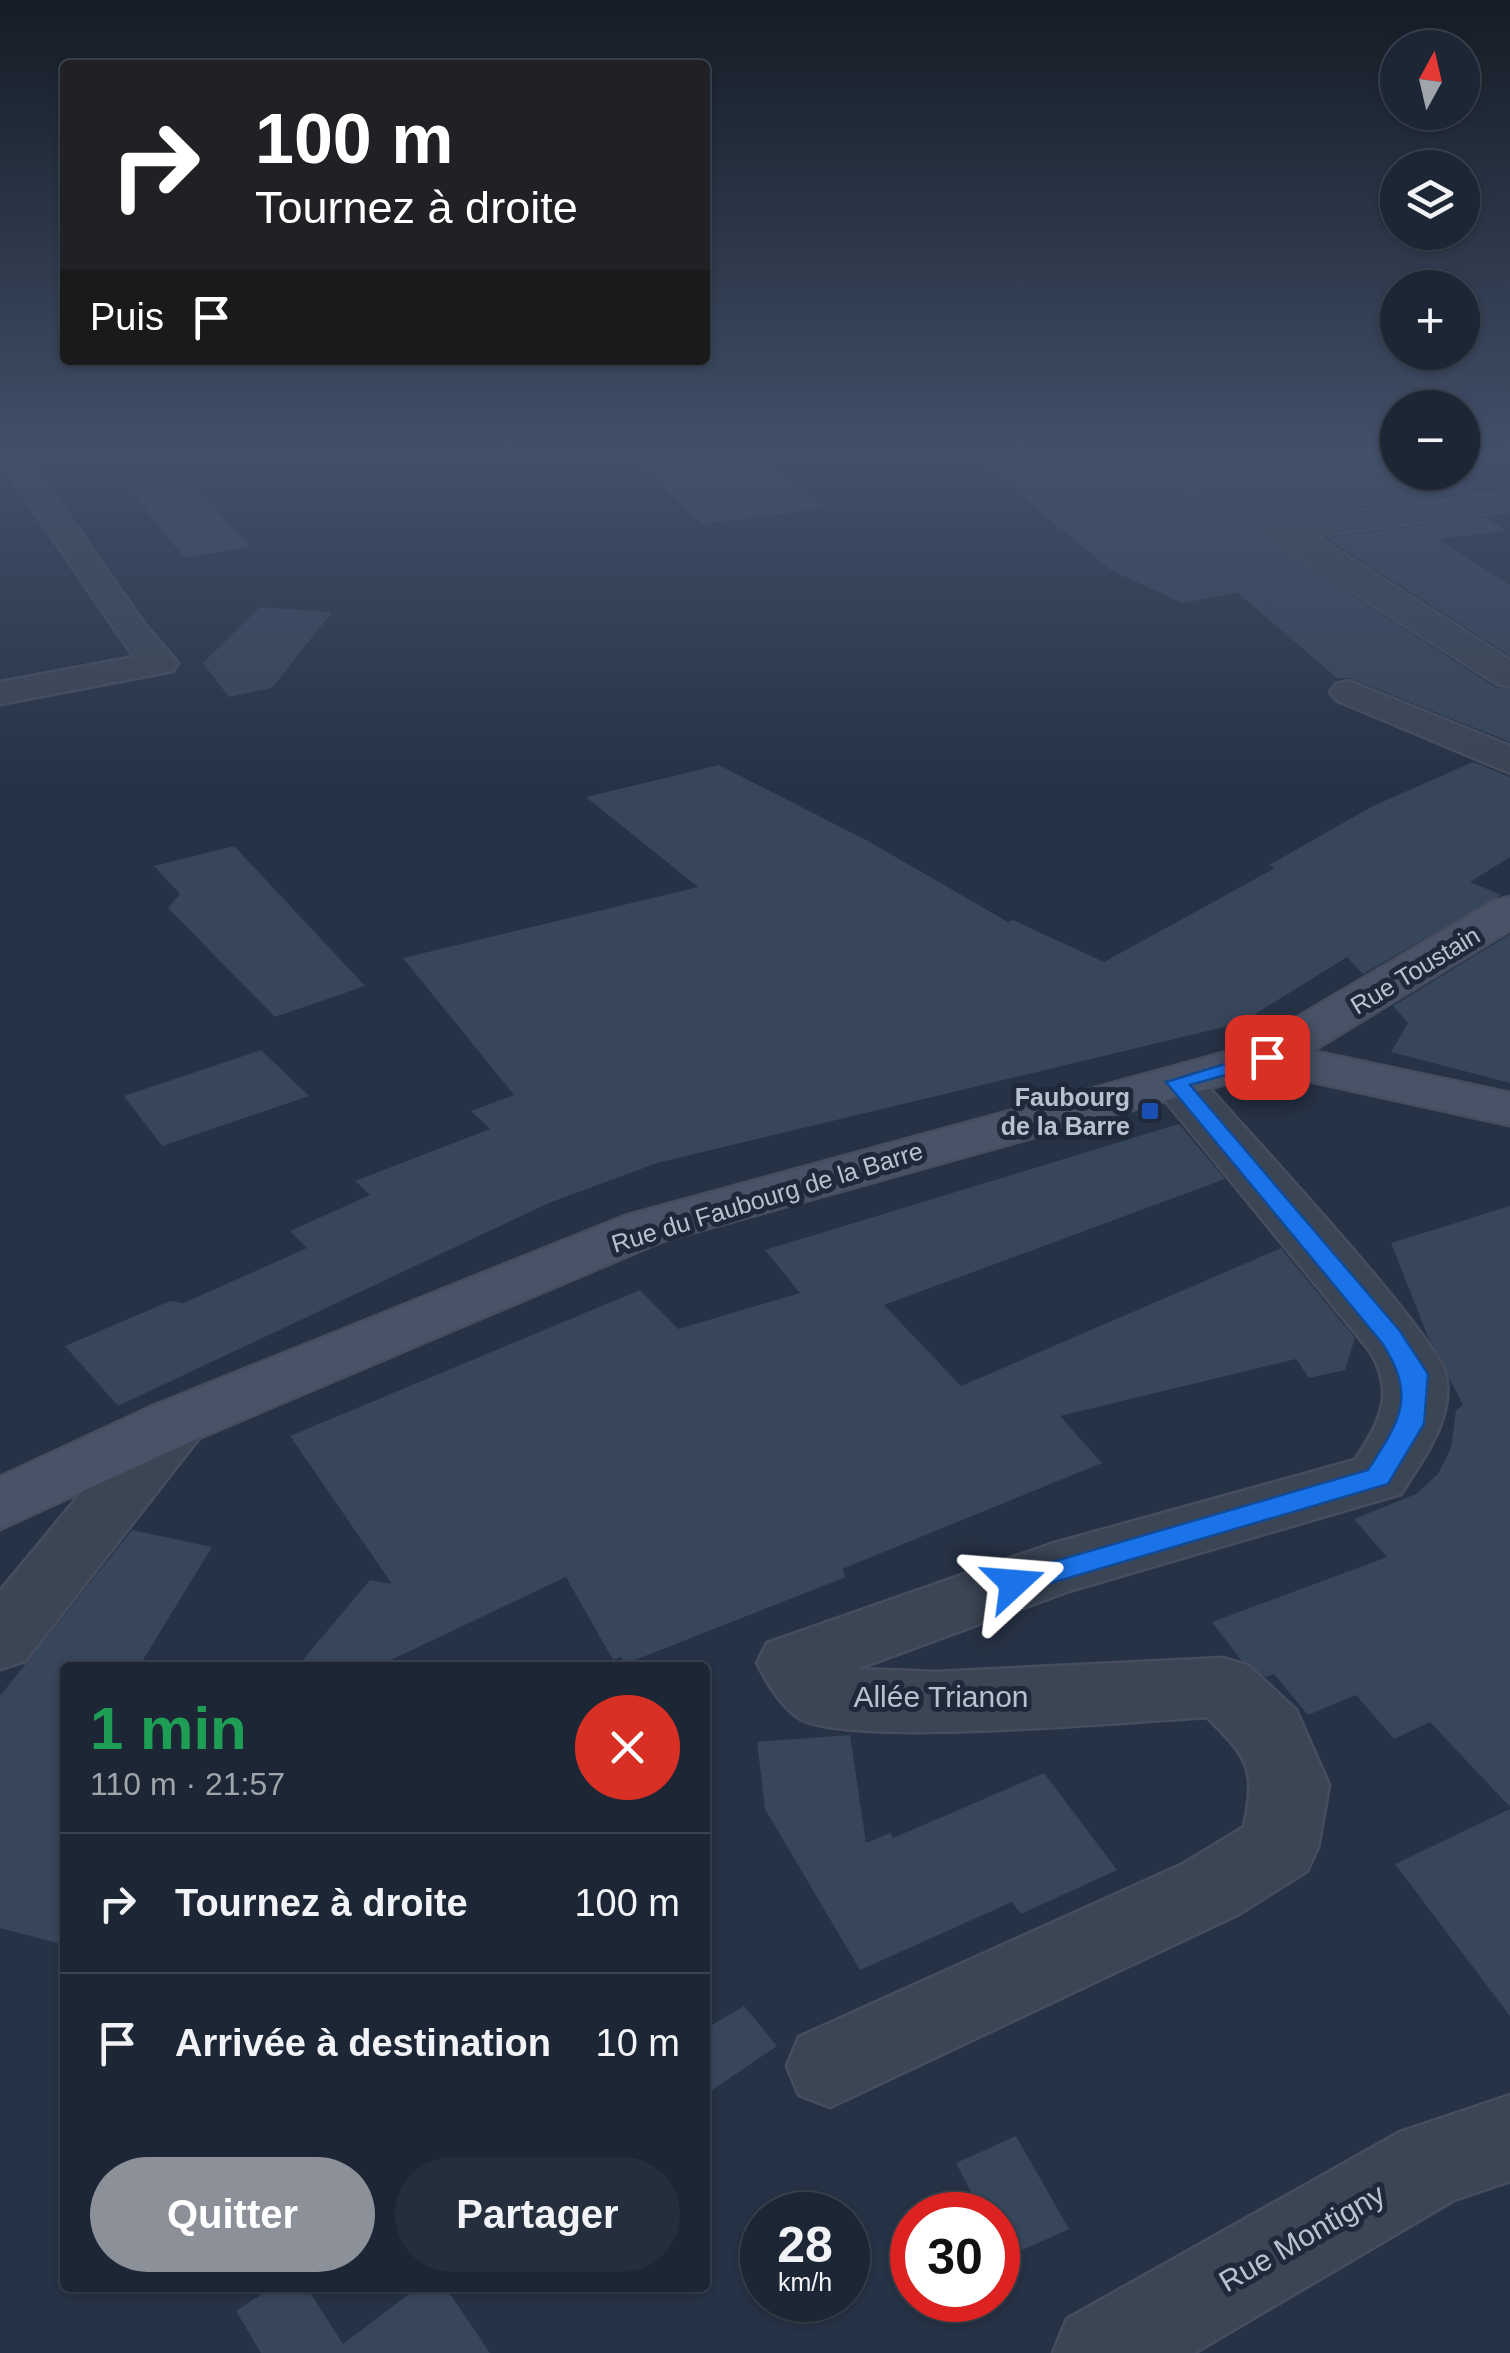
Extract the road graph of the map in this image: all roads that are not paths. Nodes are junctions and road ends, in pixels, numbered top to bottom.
1 (83, 562) edge
2 (1333, 562) edge
3 (1510, 676) edge
4 (1349, 692) dead end
5 (0, 693) edge
6 (1510, 761) edge
7 (1510, 912) edge
8 (1267, 1057) junction
9 (1176, 1082) junction
10 (1510, 1109) edge
11 (176, 1422) junction
12 (0, 1505) edge
13 (0, 1642) edge
14 (830, 2066) dead end
15 (1510, 2138) edge
16 (1101, 2353) edge

1 - 5 street
2 - 3 street
4 - 6 street
7 - 8 main road, Rue Toustain
8 - 9 main road, Rue du Faubourg de la Barre
8 - 10 main road, Rue du Faubourg de la Barre
9 - 11 main road, Rue du Faubourg de la Barre
9 - 14 street, Allée Trianon
11 - 12 main road, Rue du Faubourg de la Barre
11 - 13 street
15 - 16 street, Rue Montigny

